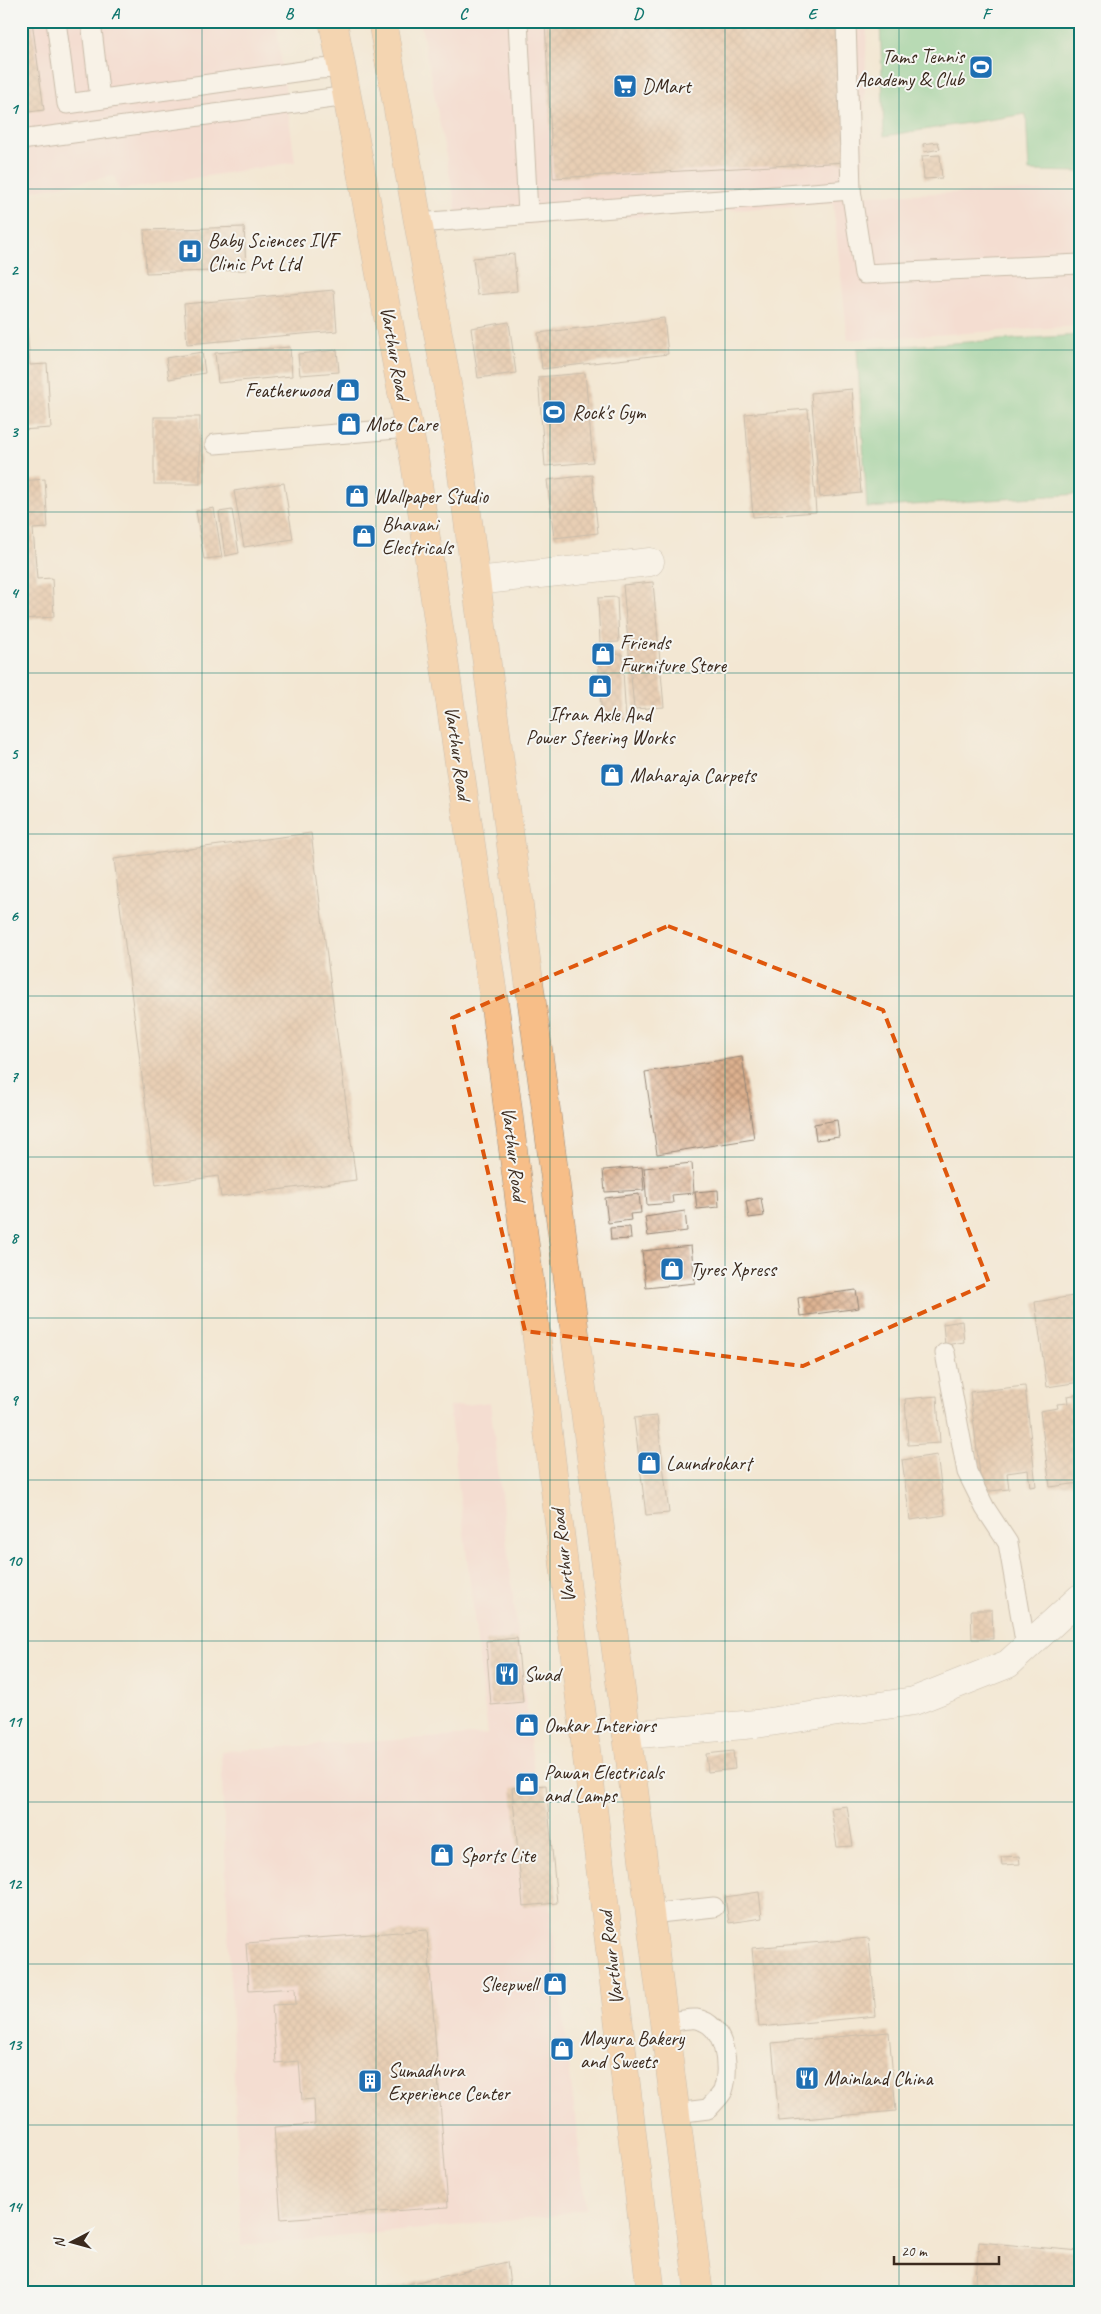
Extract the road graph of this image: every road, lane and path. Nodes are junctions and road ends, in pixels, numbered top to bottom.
1 (56, 21) edge
2 (91, 21) edge
3 (333, 21) edge
4 (382, 21) edge
5 (518, 21) edge
6 (846, 21) edge
7 (341, 68) junction
8 (348, 96) junction
9 (100, 99) junction
10 (21, 140) edge
11 (851, 190) junction
12 (528, 213) junction
13 (417, 223) junction
14 (1080, 264) edge
15 (409, 428) junction
16 (215, 444) dead end
17 (650, 562) dead end
18 (476, 581) junction
19 (533, 1010) junction
20 (496, 1015) junction
21 (945, 1353) dead end
22 (1080, 1598) edge
23 (1026, 1647) junction
24 (628, 1735) junction
25 (714, 1907) dead end
26 (650, 1914) junction
27 (665, 2023) junction
28 (676, 2113) junction
29 (652, 2293) edge
30 (699, 2293) edge

1 - 9 lane
2 - 9 lane
3 - 7 main road, Varthur Road
4 - 13 main road, Varthur Road
5 - 12 lane
6 - 11 lane
7 - 8 main road, Varthur Road
7 - 9 lane
8 - 10 lane
8 - 15 main road, Varthur Road
11 - 12 lane
11 - 14 lane
12 - 13 lane
13 - 18 main road, Varthur Road
15 - 16 lane
15 - 20 main road, Varthur Road
17 - 18 street
18 - 19 main road, Varthur Road
19 - 20 main road
19 - 24 main road, Varthur Road
20 - 29 main road, Varthur Road
21 - 23 lane
22 - 23 street
23 - 24 street
24 - 26 main road, Varthur Road
25 - 26 lane
26 - 27 main road, Varthur Road
27 - 28 main road, Varthur Road
27 - 28 lane
28 - 30 main road, Varthur Road

